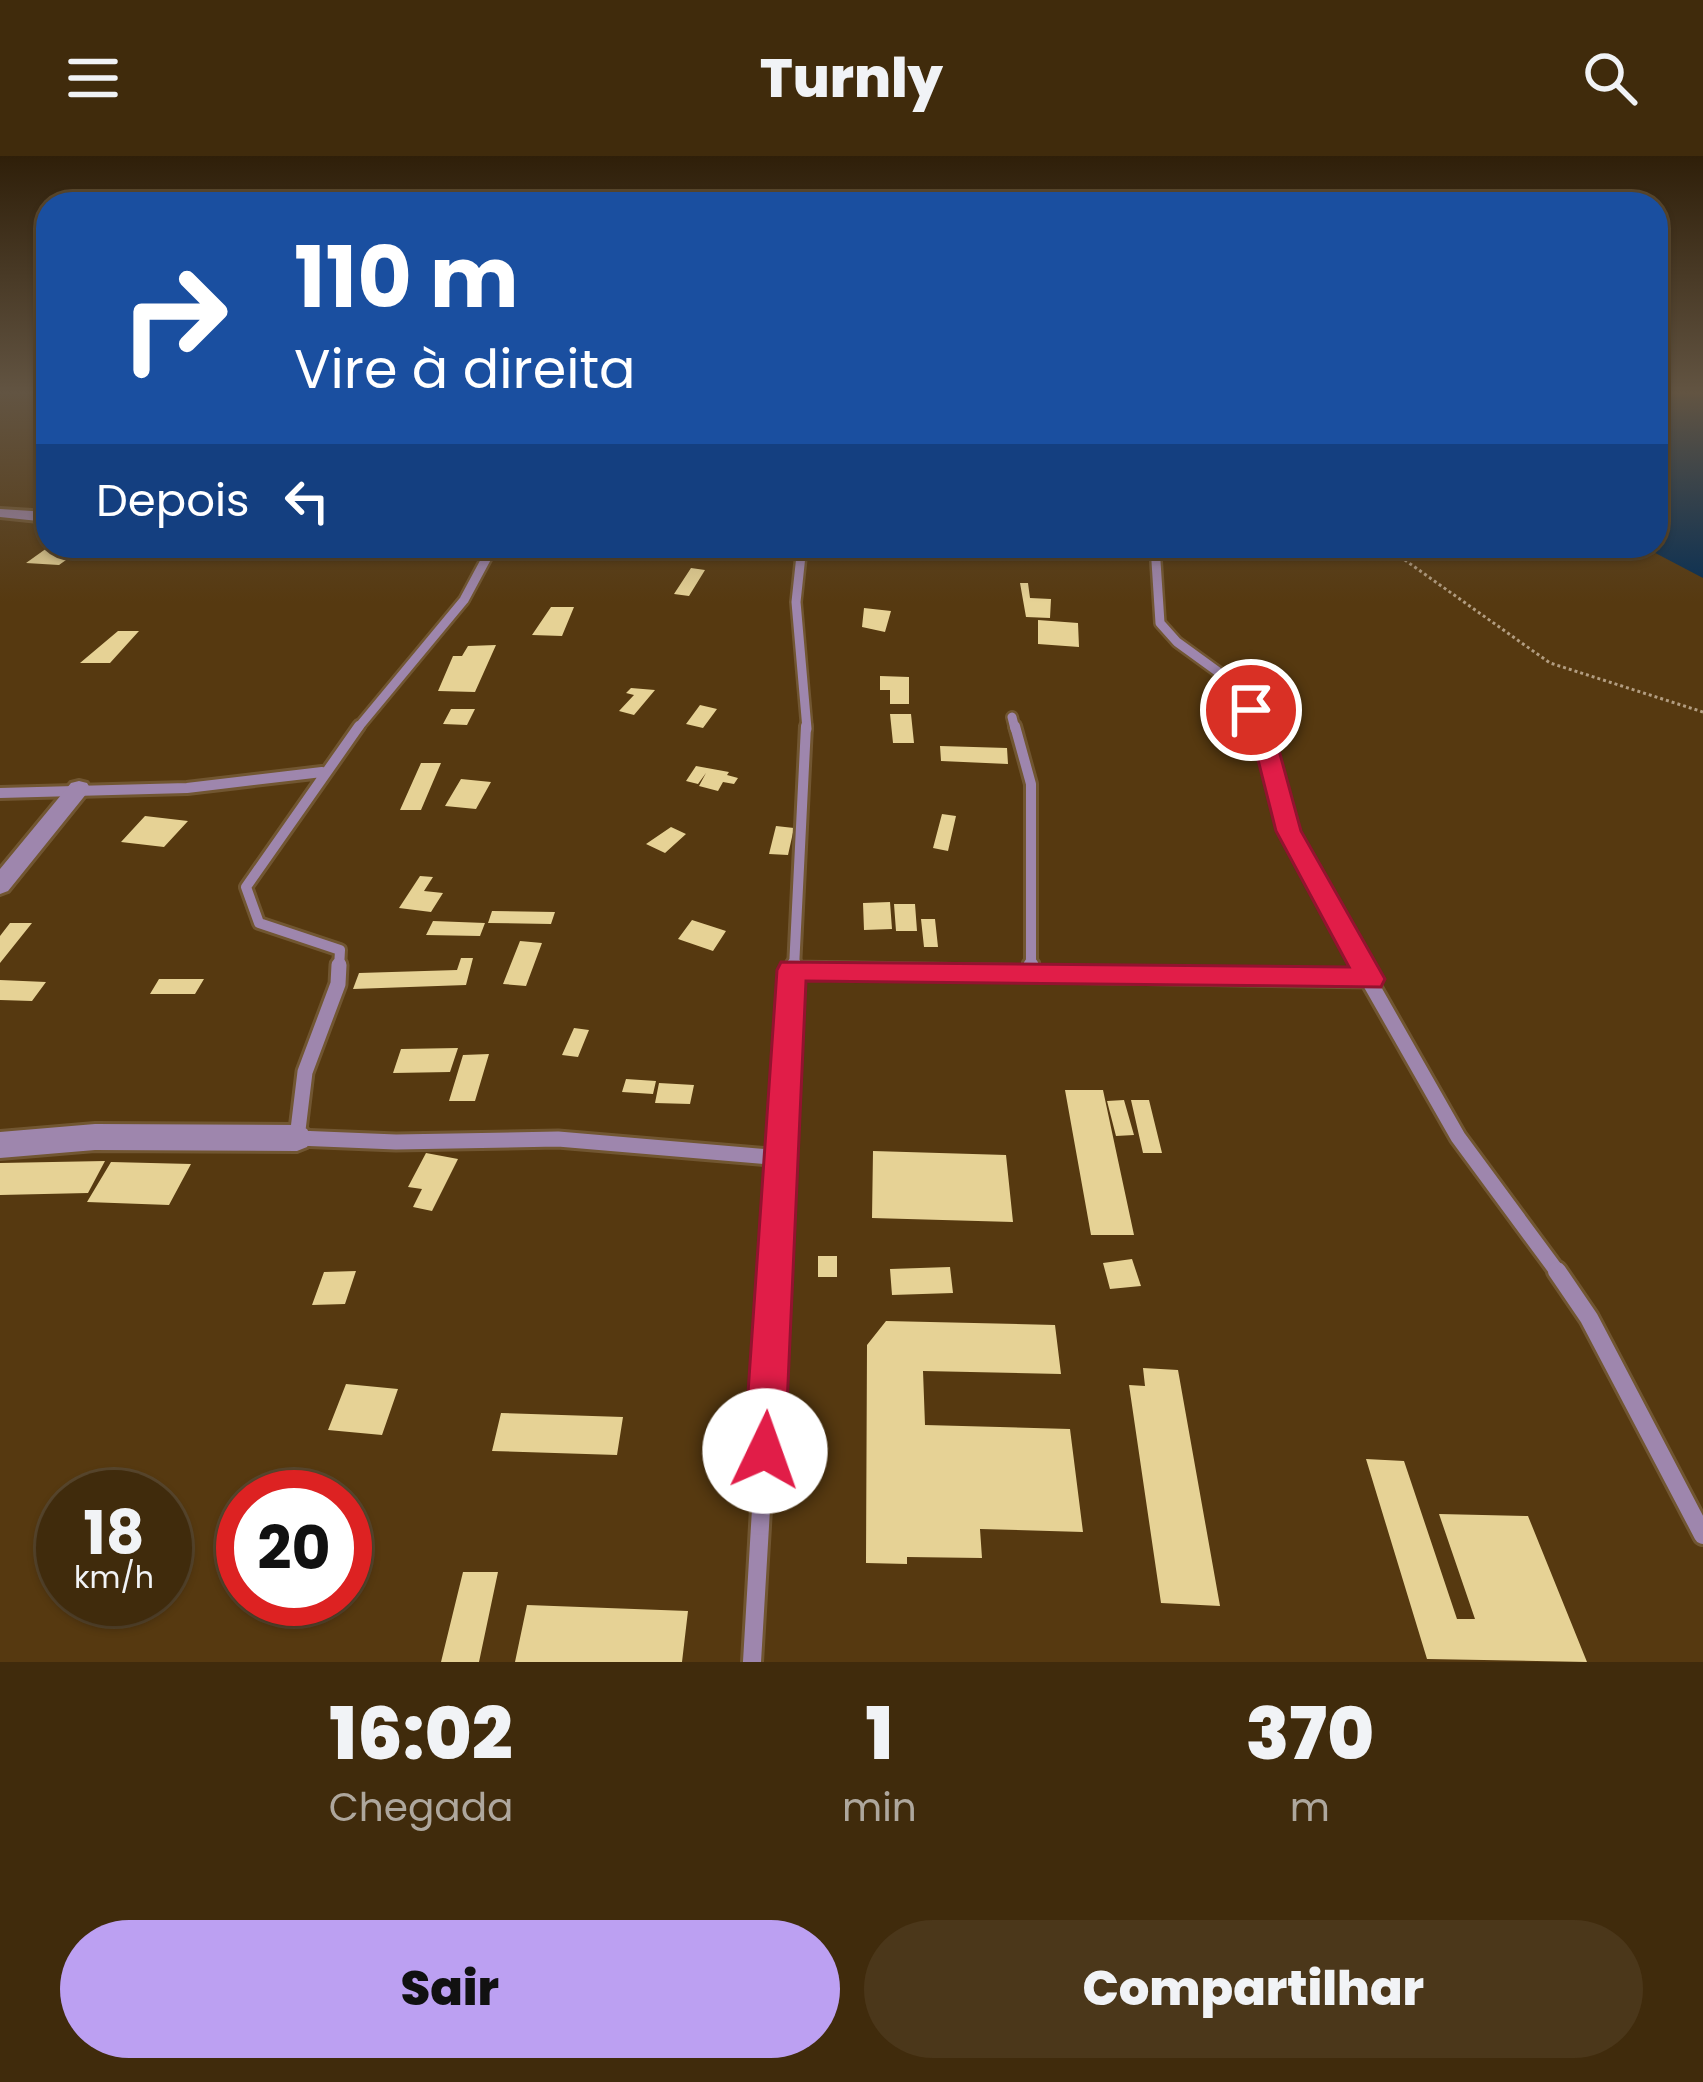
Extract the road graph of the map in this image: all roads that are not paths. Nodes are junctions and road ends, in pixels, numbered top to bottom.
1 (0, 513) edge
2 (36, 517) edge
3 (488, 558) edge
4 (800, 558) edge
5 (1156, 558) edge
6 (1012, 717) dead end
7 (322, 772) junction
8 (79, 788) junction
9 (0, 793) edge
10 (0, 885) edge
11 (792, 970) junction
12 (1031, 972) junction
13 (1370, 979) junction
14 (297, 1138) junction
15 (0, 1145) edge
16 (782, 1158) junction
17 (1703, 1535) edge
18 (752, 1662) edge

1 - 2 street
3 - 7 lane
4 - 11 lane
5 - 13 lane
6 - 12 lane
7 - 8 lane
7 - 14 lane
8 - 9 lane
8 - 10 street
11 - 12 lane
11 - 16 lane
12 - 13 lane
13 - 17 lane
14 - 15 street
14 - 16 lane
16 - 18 lane

